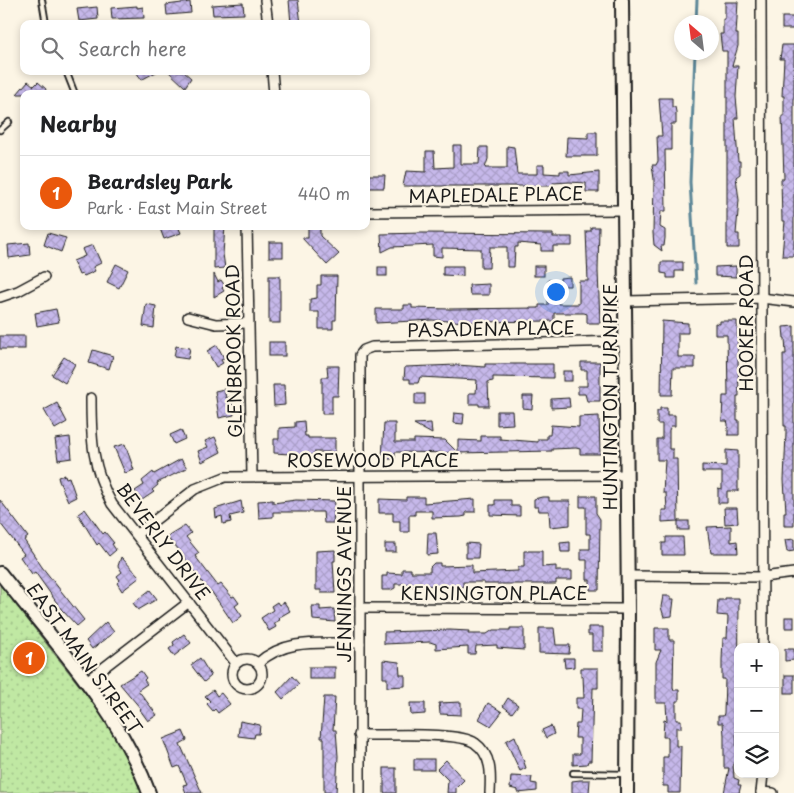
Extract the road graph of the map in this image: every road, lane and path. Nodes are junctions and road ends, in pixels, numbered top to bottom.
1 (42, 0) edge
2 (265, 0) edge
3 (622, 0) edge
4 (761, 0) edge
5 (45, 20) edge
6 (268, 20) edge
7 (68, 75) edge
8 (272, 75) edge
9 (73, 90) edge
10 (274, 90) edge
11 (9, 122) dead end
12 (0, 130) edge
13 (625, 210) junction
14 (370, 212) edge
15 (247, 230) edge
16 (44, 276) dead end
17 (0, 297) edge
18 (761, 298) junction
19 (626, 301) junction
20 (794, 302) edge
21 (188, 317) dead end
22 (248, 323) junction
23 (626, 341) junction
24 (360, 355) joint
25 (91, 398) dead end
26 (627, 475) junction
27 (252, 476) junction
28 (359, 476) junction
29 (137, 534) junction
30 (0, 572) edge
31 (794, 573) edge
32 (628, 576) junction
33 (762, 577) junction
34 (189, 602) junction
35 (360, 608) junction
36 (628, 609) junction
37 (360, 643) junction
38 (763, 643) edge
39 (236, 663) junction
40 (258, 663) junction
41 (85, 682) junction
42 (359, 735) junction
43 (573, 773) dead end
44 (628, 774) junction
45 (763, 778) edge
46 (761, 792) edge
47 (149, 793) edge
48 (360, 793) edge
49 (490, 793) edge
50 (627, 793) edge
51 (774, 793) edge

1 - 5 lane
2 - 6 street
3 - 13 main road, HUNTINGTON TURNPIKE
4 - 18 street, HOOKER ROAD
7 - 9 lane
8 - 10 street
11 - 12 lane
13 - 14 street, MAPLEDALE PLACE
13 - 19 main road, HUNTINGTON TURNPIKE
15 - 22 street, GLENBROOK ROAD
16 - 17 street
18 - 19 street
18 - 20 street
18 - 33 street, HOOKER ROAD
19 - 23 main road, HUNTINGTON TURNPIKE
21 - 22 street
22 - 27 street, GLENBROOK ROAD
23 - 24 street, PASADENA PLACE
23 - 26 main road, HUNTINGTON TURNPIKE
24 - 28 street, JENNINGS AVENUE
25 - 29 street, BEVERLY DRIVE
26 - 28 street, ROSEWOOD PLACE
26 - 32 main road, HUNTINGTON TURNPIKE
27 - 28 street, ROSEWOOD PLACE
27 - 29 street, ROSEWOOD PLACE
28 - 35 street, JENNINGS AVENUE
29 - 34 street, BEVERLY DRIVE
30 - 41 main road, EAST MAIN STREET
31 - 33 street
32 - 33 street
32 - 36 main road, HUNTINGTON TURNPIKE
33 - 38 street, HOOKER ROAD
34 - 39 street, BEVERLY DRIVE
34 - 41 street
35 - 36 street, KENSINGTON PLACE
35 - 37 street, JENNINGS AVENUE
36 - 44 main road, HUNTINGTON TURNPIKE
37 - 40 street
37 - 42 street, JENNINGS AVENUE
39 - 40 street
39 - 40 street
41 - 47 main road, EAST MAIN STREET
42 - 48 street, JENNINGS AVENUE
42 - 49 street
43 - 44 lane
44 - 50 main road, HUNTINGTON TURNPIKE
45 - 46 street
46 - 51 street

